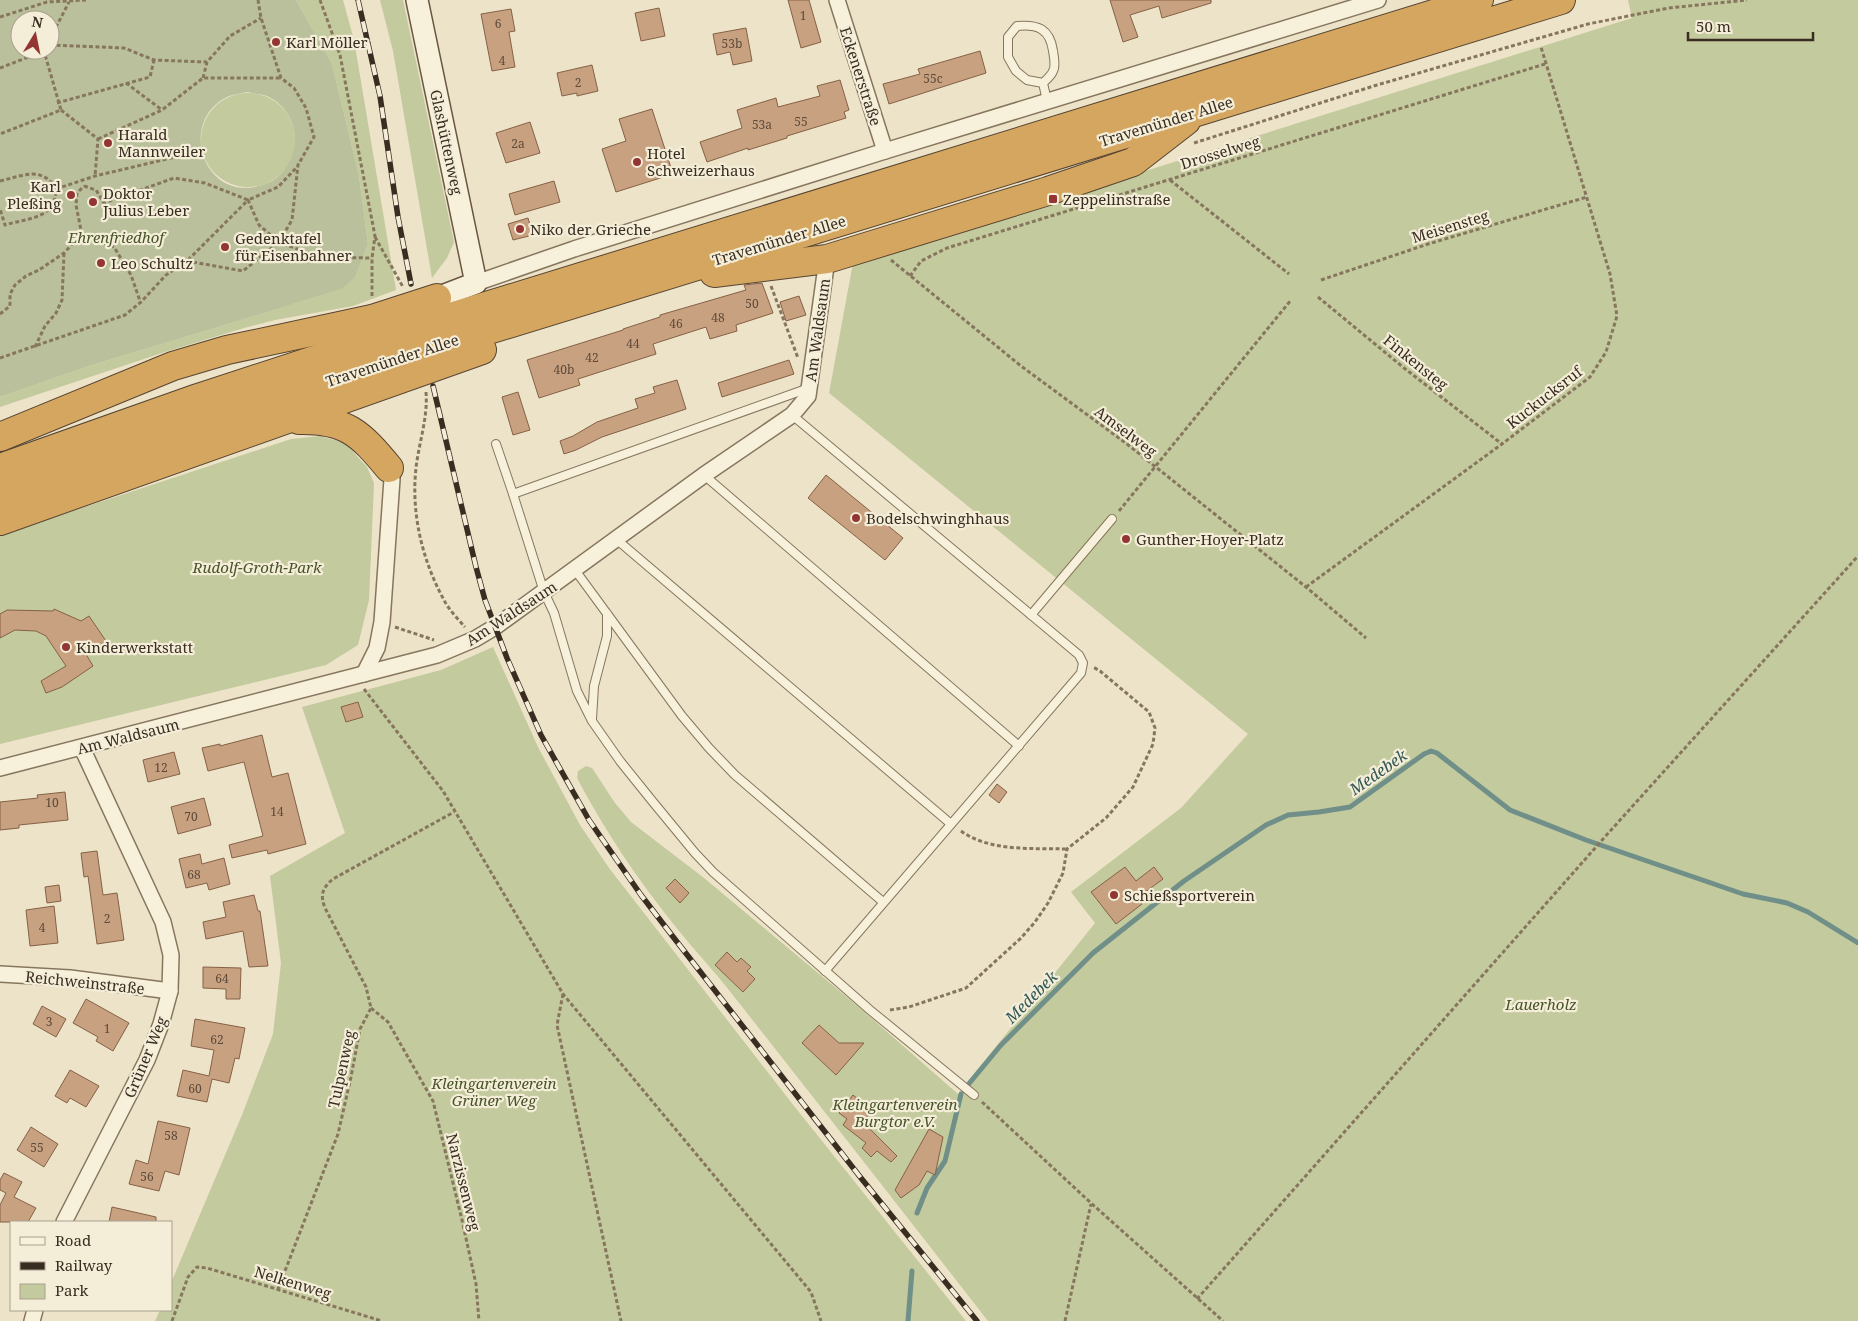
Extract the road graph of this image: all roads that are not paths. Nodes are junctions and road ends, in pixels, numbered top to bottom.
1 (418, 0) edge
2 (837, 0) edge
3 (1378, 0) edge
4 (1479, 0) edge
5 (1561, 0) edge
6 (1043, 83) junction
7 (1047, 101) junction
8 (1197, 112) junction
9 (885, 151) junction
10 (827, 259) junction
11 (476, 283) junction
12 (638, 283) junction
13 (437, 298) joint
14 (360, 345) junction
15 (120, 386) junction
16 (809, 388) junction
17 (792, 415) junction
18 (285, 420) junction
19 (0, 437) edge
20 (496, 444) dead end
21 (0, 468) edge
22 (389, 468) joint
23 (704, 475) junction
24 (0, 492) edge
25 (513, 494) junction
26 (1112, 519) road end
27 (0, 521) edge
28 (616, 539) junction
29 (575, 570) junction
30 (544, 592) junction
31 (607, 614) junction
32 (1031, 615) junction
33 (359, 676) junction
34 (592, 721) junction
35 (1019, 746) junction
36 (82, 748) junction
37 (0, 768) edge
38 (951, 824) junction
39 (883, 902) junction
40 (826, 971) junction
41 (0, 974) edge
42 (170, 991) junction
43 (974, 1094) road end
44 (65, 1221) edge

1 - 11 street, Glashüttenweg
2 - 9 street, Eckenerstraße
3 - 7 street
4 - 14 highway, Travemünder Allee
5 - 8 highway, Travemünder Allee
6 - 6 lane
6 - 7 lane
7 - 9 street
8 - 10 highway
8 - 12 highway, Travemünder Allee
9 - 11 street
10 - 12 highway
10 - 16 street, Am Waldsaum
11 - 13 street
12 - 18 highway
12 - 24 highway, Travemünder Allee
13 - 15 highway
14 - 15 highway
14 - 21 highway, Travemünder Allee
15 - 19 highway
16 - 17 street, Am Waldsaum
16 - 25 lane
17 - 23 street, Am Waldsaum
17 - 32 lane
18 - 22 highway
18 - 27 highway
20 - 25 lane
22 - 33 street
23 - 28 street, Am Waldsaum
23 - 35 lane
25 - 30 lane
26 - 32 lane
28 - 29 street, Am Waldsaum
28 - 38 lane
29 - 30 street, Am Waldsaum
29 - 31 lane
30 - 33 street, Am Waldsaum
30 - 34 lane
31 - 34 lane
31 - 39 lane
32 - 35 lane
33 - 36 street, Am Waldsaum
34 - 40 lane
35 - 38 lane
36 - 37 street, Am Waldsaum
36 - 42 street, Grüner Weg
38 - 39 lane
39 - 40 lane
40 - 43 lane
41 - 42 street, Reichweinstraße
42 - 44 street, Grüner Weg

